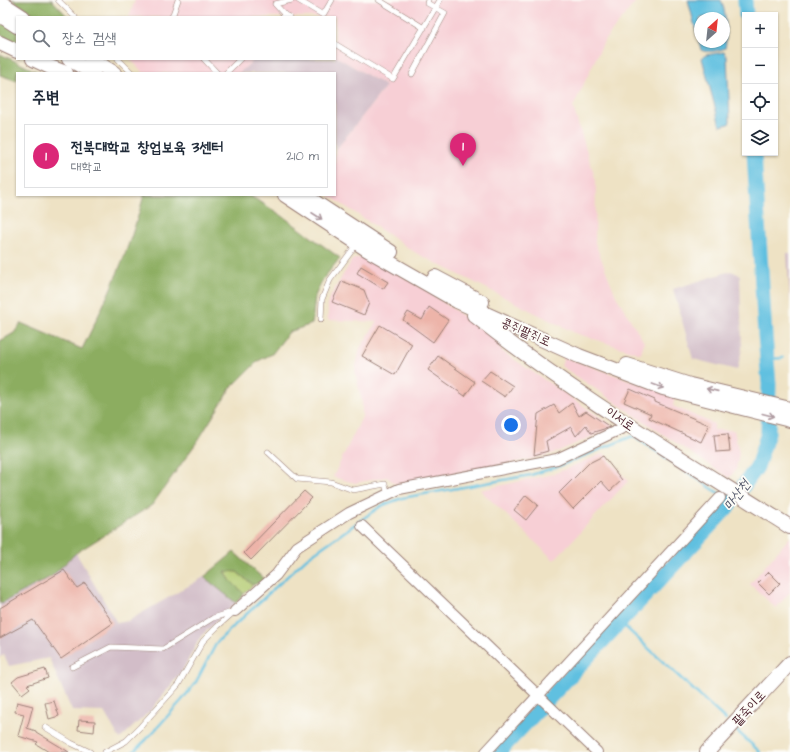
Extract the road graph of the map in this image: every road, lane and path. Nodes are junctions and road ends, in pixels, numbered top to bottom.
1 (58, 0) edge
2 (178, 0) edge
3 (292, 0) edge
4 (298, 0) edge
5 (332, 0) edge
6 (379, 0) edge
7 (428, 0) edge
8 (440, 0) edge
9 (0, 2) edge
10 (387, 2) edge
11 (436, 8) junction
12 (0, 15) edge
13 (21, 16) edge
14 (75, 16) edge
15 (172, 16) edge
16 (286, 16) edge
17 (16, 25) edge
18 (424, 28) junction
19 (0, 43) edge
20 (336, 45) edge
21 (16, 51) edge
22 (35, 60) edge
23 (71, 60) edge
24 (93, 60) edge
25 (119, 60) edge
26 (205, 60) edge
27 (239, 60) edge
28 (63, 72) edge
29 (91, 72) edge
30 (112, 72) edge
31 (131, 72) edge
32 (216, 72) edge
33 (227, 72) edge
34 (412, 74) dead end
35 (287, 196) edge
36 (306, 196) edge
37 (358, 243) junction
38 (457, 301) junction
39 (321, 319) dead end
40 (749, 404) junction
41 (789, 414) edge
42 (629, 424) junction
43 (268, 452) dead end
44 (388, 494) junction
45 (726, 494) junction
46 (362, 526) dead end
47 (790, 527) edge
48 (235, 611) junction
49 (790, 663) edge
50 (72, 667) dead end
51 (541, 698) junction
52 (45, 727) dead end
53 (90, 752) edge
54 (104, 752) edge
55 (486, 752) edge
56 (597, 752) edge
57 (707, 752) edge

1 - 14 lane
2 - 15 lane
3 - 16 lane
4 - 5 lane
6 - 10 lane
7 - 11 lane
8 - 11 lane
9 - 13 main road
10 - 18 lane
11 - 18 lane
11 - 34 lane
12 - 17 main road
18 - 20 lane
19 - 21 main road
22 - 28 main road
23 - 29 main road
24 - 30 main road
25 - 31 lane
26 - 32 lane
27 - 33 lane
35 -> 37 main road, 콩쥐팥쥐로
40 -> 36 main road, 콩쥐팥쥐로
37 - 38 main road, 콩쥐팥쥐로
37 - 39 lane
38 -> 40 main road, 콩쥐팥쥐로
38 - 42 main road, 이서로
40 - 41 main road, 콩쥐팥쥐로
42 - 44 street
42 - 45 main road, 이서로
43 - 44 lane
44 - 48 street
45 - 47 main road, 이서로
45 - 51 street
46 - 51 street
48 - 50 lane
48 - 54 lane
49 - 57 main road, 팥죽이로
51 - 55 street
51 - 56 street
52 - 53 lane

